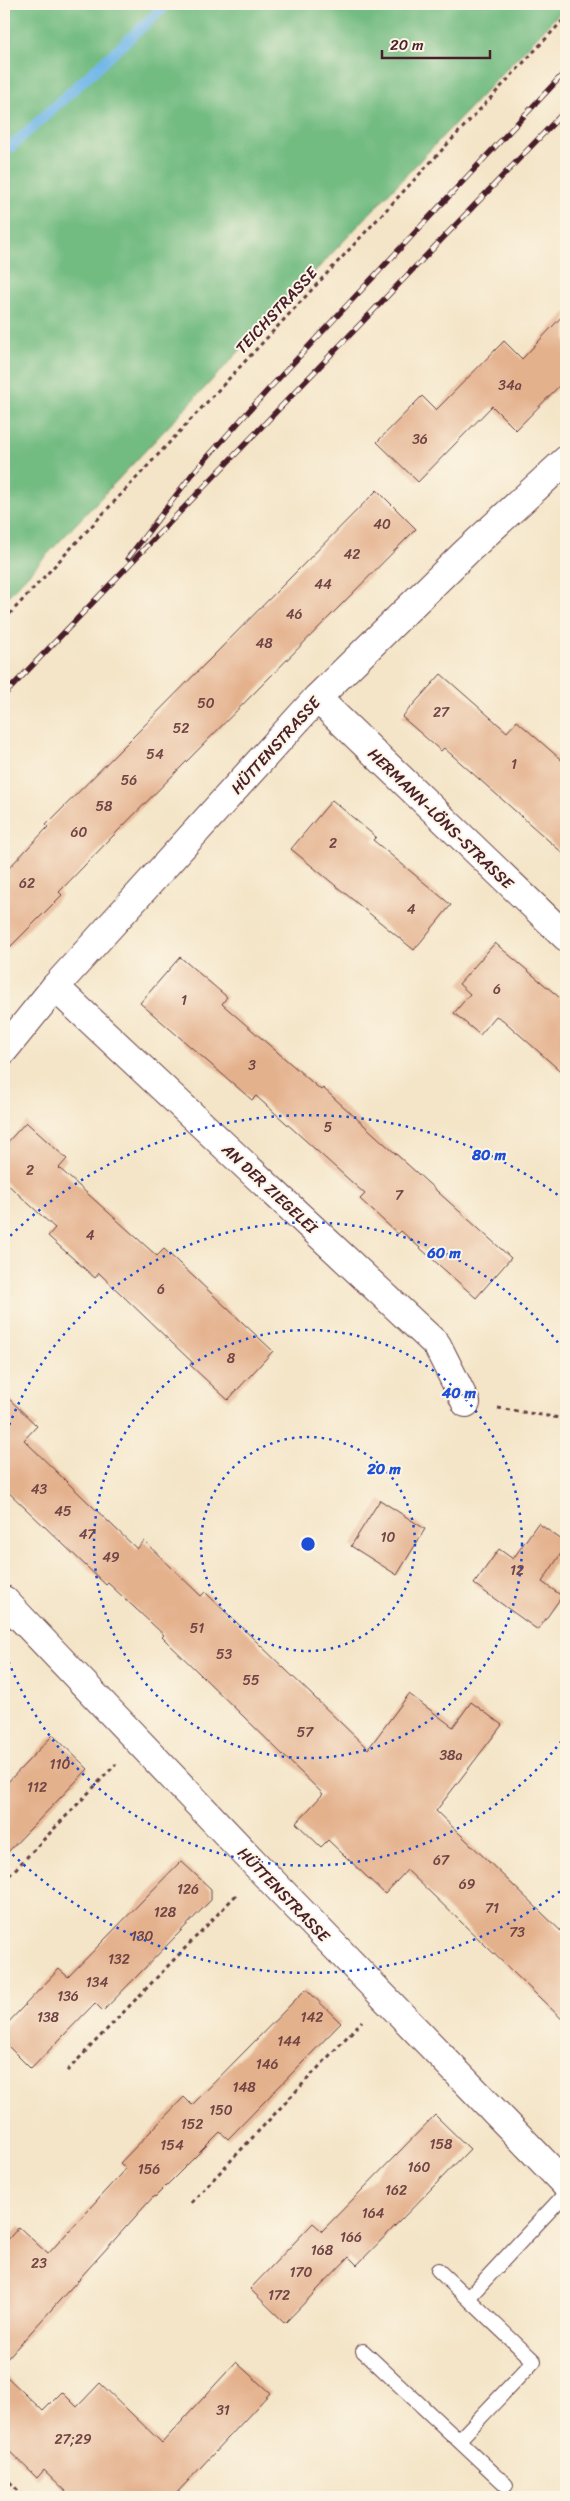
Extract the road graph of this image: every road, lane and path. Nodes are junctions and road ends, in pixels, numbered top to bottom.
1 (566, 17) edge
2 (566, 460) edge
3 (4, 620) edge
4 (317, 698) junction
5 (566, 937) edge
6 (55, 987) junction
7 (4, 1050) edge
8 (466, 1403) joint
9 (566, 1419) edge
10 (4, 1600) edge
11 (139, 1740) junction
12 (261, 1870) junction
13 (4, 1881) edge
14 (384, 1998) junction
15 (67, 2071) dead end
16 (566, 2186) edge
17 (566, 2193) edge
18 (191, 2203) dead end
19 (438, 2270) dead end
20 (468, 2298) junction
21 (363, 2351) dead end
22 (459, 2440) junction
23 (4, 2476) edge
24 (506, 2485) dead end
25 (24, 2497) edge

1 - 3 path, TEICHSTRASSE
2 - 4 street, HÜTTENSTRASSE
4 - 5 street, HERMANN-LÖNS-STRASSE
4 - 6 street, HÜTTENSTRASSE
6 - 7 street, HÜTTENSTRASSE
6 - 8 street, AN DER ZIEGELEI
8 - 9 path
10 - 11 street, HÜTTENSTRASSE
11 - 12 street, HÜTTENSTRASSE
11 - 13 path
12 - 14 street, HÜTTENSTRASSE
12 - 15 path
14 - 16 street, HÜTTENSTRASSE
14 - 18 path
17 - 20 lane
19 - 20 lane
20 - 22 lane
21 - 22 lane
22 - 24 lane
23 - 25 path

